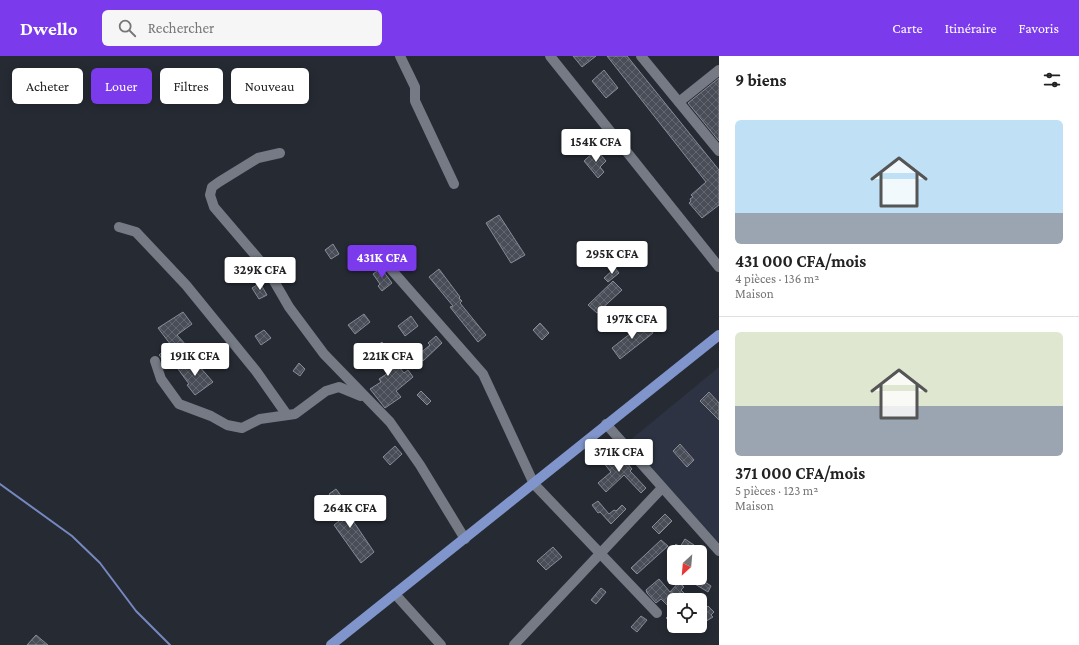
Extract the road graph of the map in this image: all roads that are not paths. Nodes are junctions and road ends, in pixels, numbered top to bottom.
1 (400, 56) edge
2 (550, 56) edge
3 (641, 56) edge
4 (719, 70) edge
5 (679, 102) junction
6 (719, 151) edge
7 (280, 153) dead end
8 (454, 184) dead end
9 (119, 227) dead end
10 (716, 256) edge
11 (382, 259) dead end
12 (719, 267) edge
13 (719, 335) edge
14 (155, 361) dead end
15 (369, 401) junction
16 (287, 415) junction
17 (606, 424) junction
18 (534, 484) junction
19 (662, 488) junction
20 (465, 539) junction
21 (719, 551) edge
22 (600, 554) junction
23 (395, 594) junction
24 (657, 614) dead end
25 (331, 645) edge
26 (441, 645) edge
27 (514, 645) edge

1 - 8 street
2 - 10 street
3 - 5 street
4 - 5 street
5 - 6 street
7 - 15 street
9 - 16 street
10 - 12 street
11 - 18 street
13 - 17 main road
14 - 16 street
15 - 16 street
15 - 20 street
17 - 18 main road
17 - 19 street
18 - 20 main road
18 - 22 street
19 - 21 street
19 - 22 street
20 - 23 main road
22 - 24 street
22 - 27 street
23 - 25 main road
23 - 26 street

